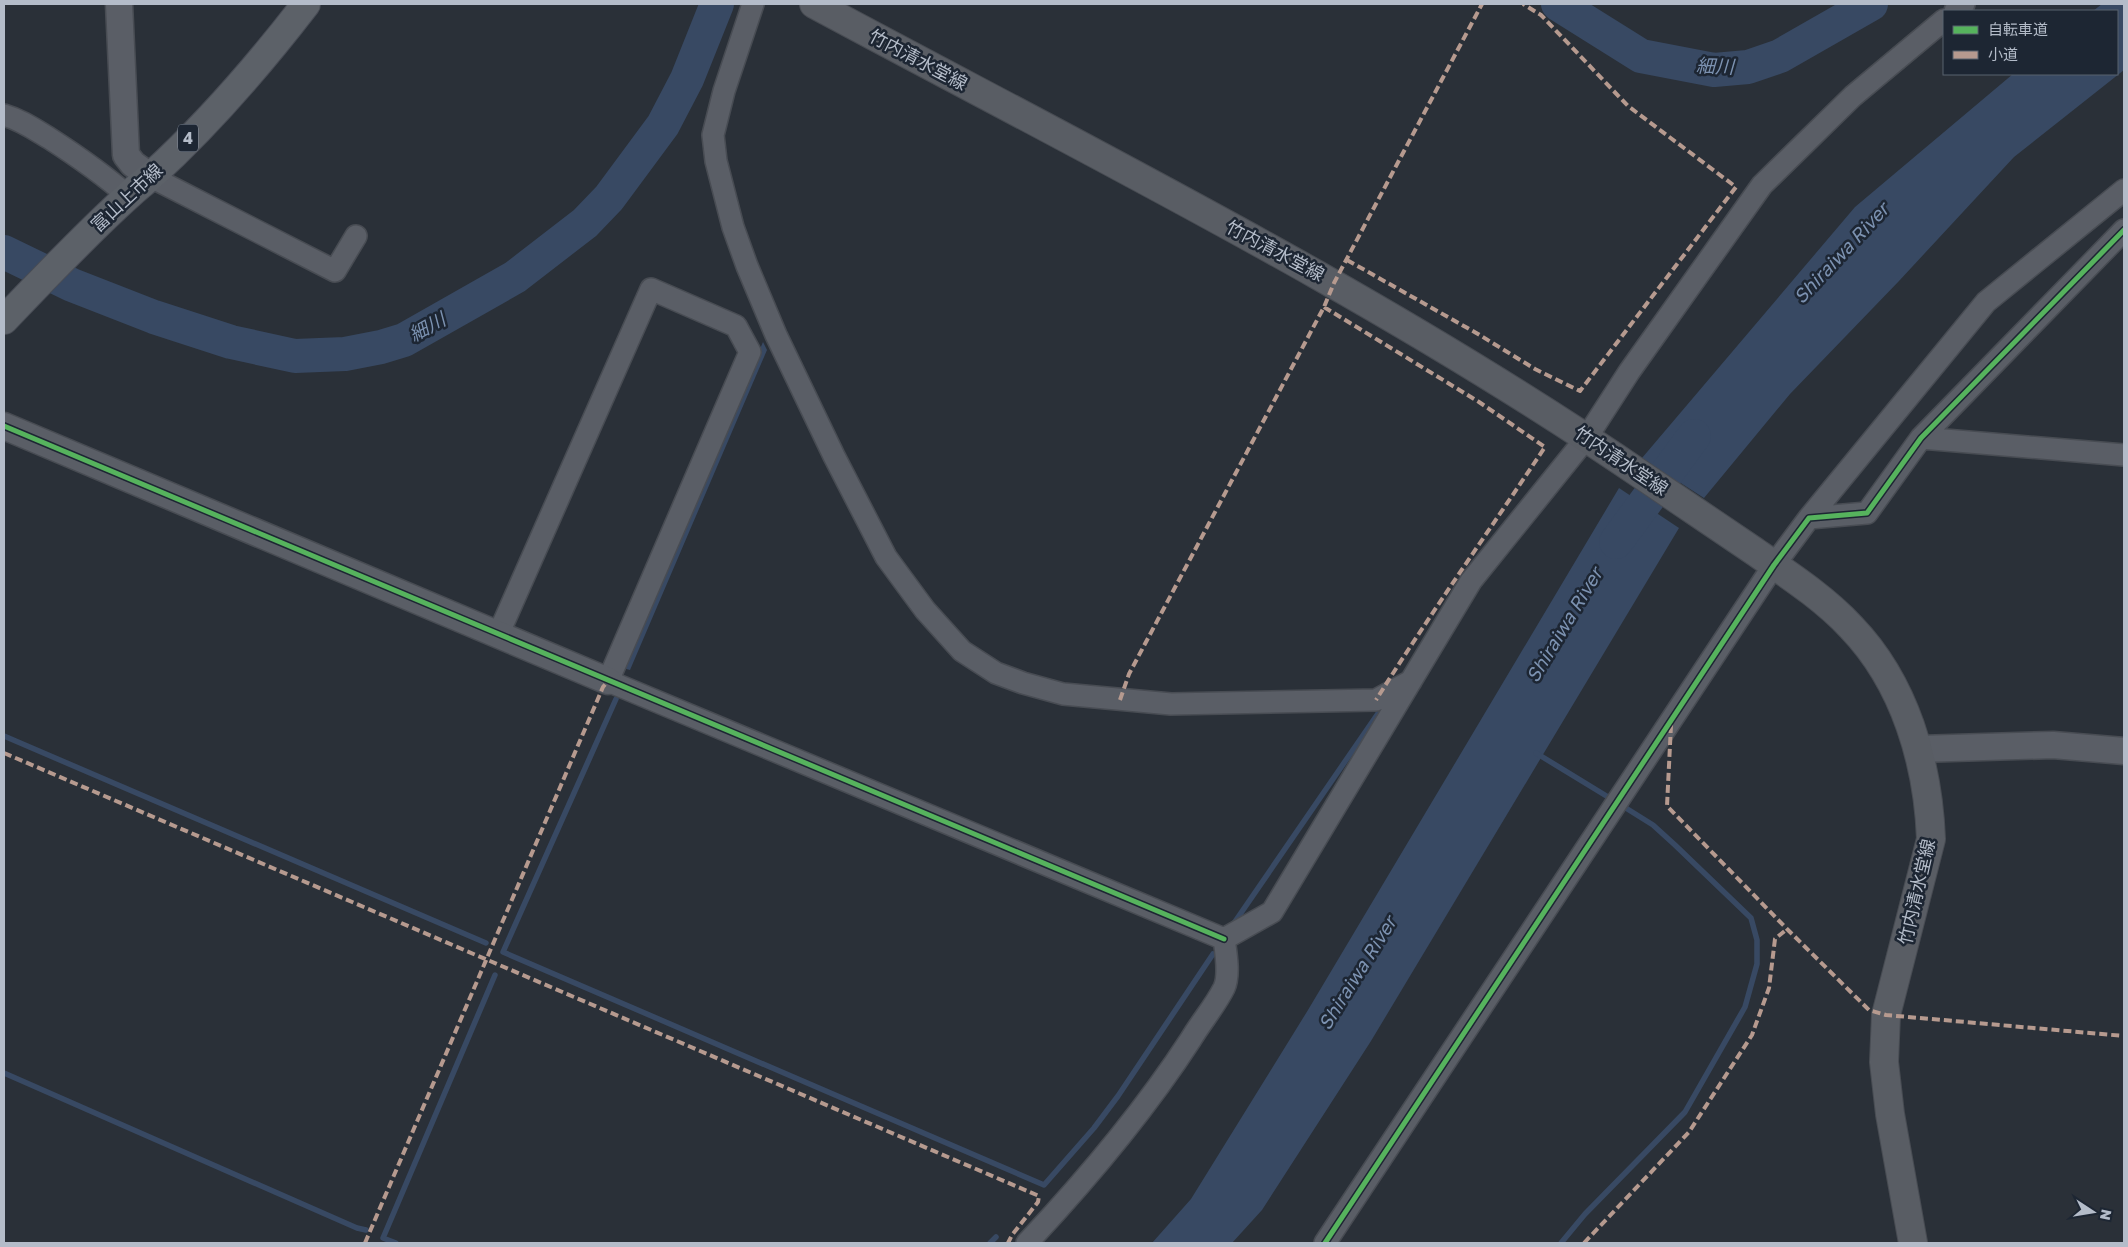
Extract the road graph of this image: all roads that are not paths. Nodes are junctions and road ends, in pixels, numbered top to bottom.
1 (119, 4) edge
2 (306, 4) edge
3 (753, 4) edge
4 (814, 4) edge
5 (1943, 21) edge
6 (4, 115) edge
7 (151, 176) junction
8 (2124, 190) edge
9 (128, 196) junction
10 (2124, 230) edge
11 (356, 236) dead end
12 (12, 306) edge
13 (7, 430) edge
14 (1587, 438) junction
15 (1921, 438) junction
16 (2124, 455) edge
17 (1809, 518) junction
18 (1774, 565) junction
19 (498, 635) junction
20 (608, 681) junction
21 (1411, 681) junction
22 (1919, 749) junction
23 (2124, 751) edge
24 (1224, 939) junction
25 (1027, 1243) edge
26 (1326, 1243) edge
27 (1913, 1243) edge

1 - 7 street
2 - 7 main road, 富山上市線 / 4
3 - 21 street
4 - 14 main road, 竹内清水堂線
5 - 14 street
6 - 9 street
7 - 9 main road, 富山上市線 / 4
7 - 11 street
8 - 17 street
9 - 12 main road, 富山上市線 / 4
10 - 15 street
13 - 19 street
14 - 18 main road, 竹内清水堂線
14 - 21 street
15 - 16 street
15 - 17 street
17 - 18 street
18 - 22 main road, 竹内清水堂線
18 - 26 street
19 - 20 street
19 - 20 street
20 - 24 street
21 - 24 street
22 - 23 street
22 - 27 main road, 竹内清水堂線
24 - 25 street

